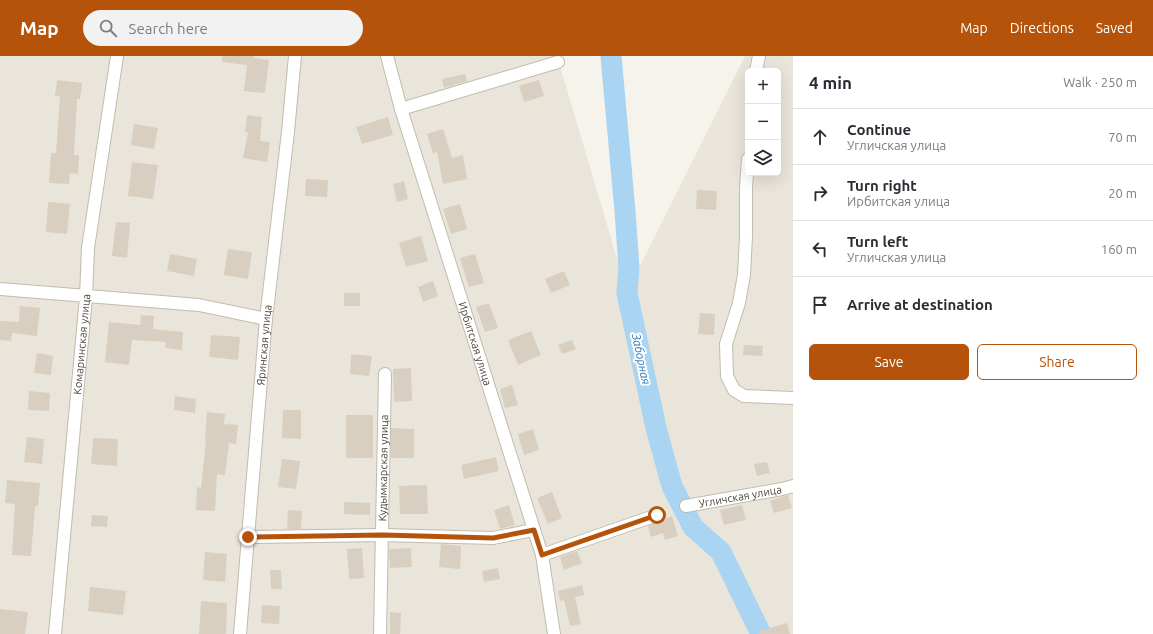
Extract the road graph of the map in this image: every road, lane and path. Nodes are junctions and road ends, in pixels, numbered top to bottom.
1 (117, 56) edge
2 (294, 56) edge
3 (387, 56) edge
4 (759, 56) edge
5 (558, 62) dead end
6 (757, 68) edge
7 (401, 109) junction
8 (747, 176) edge
9 (0, 289) edge
10 (86, 296) junction
11 (266, 319) junction
12 (385, 374) dead end
13 (793, 398) edge
14 (793, 486) edge
15 (686, 506) dead end
16 (657, 515) dead end
17 (534, 530) junction
18 (383, 535) junction
19 (248, 537) junction
20 (542, 555) junction
21 (56, 634) edge
22 (240, 634) edge
23 (380, 634) edge
24 (554, 634) edge

1 - 10 street, Комаринская улица
2 - 11 street, Яринская улица
3 - 7 street, Ирбитская улица
4 - 6 street
5 - 7 street
7 - 17 street, Ирбитская улица
8 - 13 street
9 - 10 street
10 - 11 street
10 - 21 street, Комаринская улица
11 - 19 street, Яринская улица
12 - 18 street, Кудымкарская улица
14 - 15 street, Угличская улица
16 - 20 street
17 - 18 street
17 - 20 street, Ирбитская улица
18 - 19 street
18 - 23 street, Кудымкарская улица
19 - 22 street, Яринская улица
20 - 24 street, Ирбитская улица

